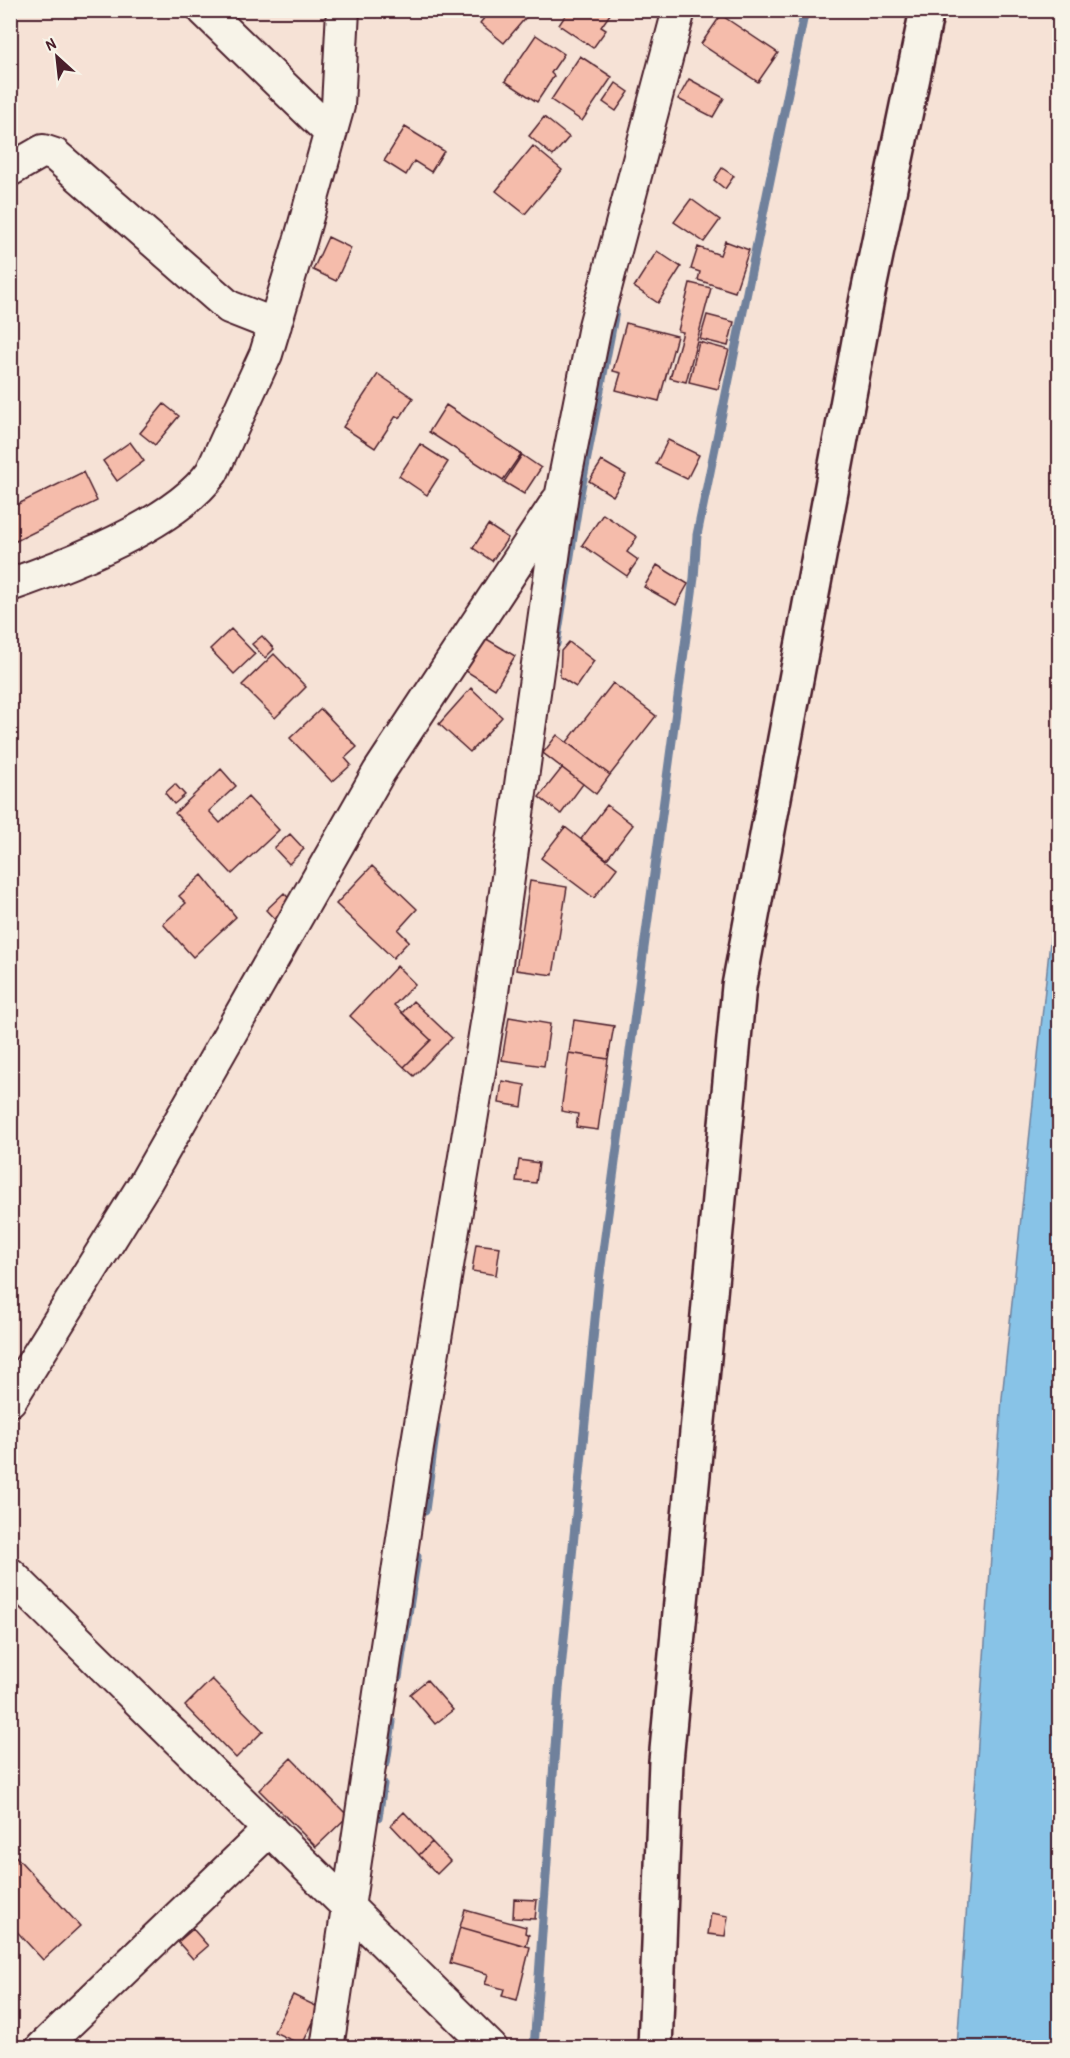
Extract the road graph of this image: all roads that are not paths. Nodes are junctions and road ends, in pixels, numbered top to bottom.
1 (204, 10) edge
2 (343, 10) edge
3 (679, 10) edge
4 (927, 10) edge
5 (330, 132) junction
6 (10, 170) edge
7 (275, 325) junction
8 (562, 493) junction
9 (10, 585) edge
10 (10, 1400) edge
11 (10, 1574) edge
12 (270, 1829) junction
13 (348, 1907) junction
14 (42, 2048) edge
15 (327, 2048) edge
16 (491, 2048) edge
17 (655, 2048) edge

1 - 5 street
2 - 5 street
3 - 8 street
4 - 17 street
5 - 7 street
6 - 7 street
7 - 9 street
8 - 10 street
8 - 13 street
11 - 12 street
12 - 13 street
12 - 14 street
13 - 15 street
13 - 16 street

